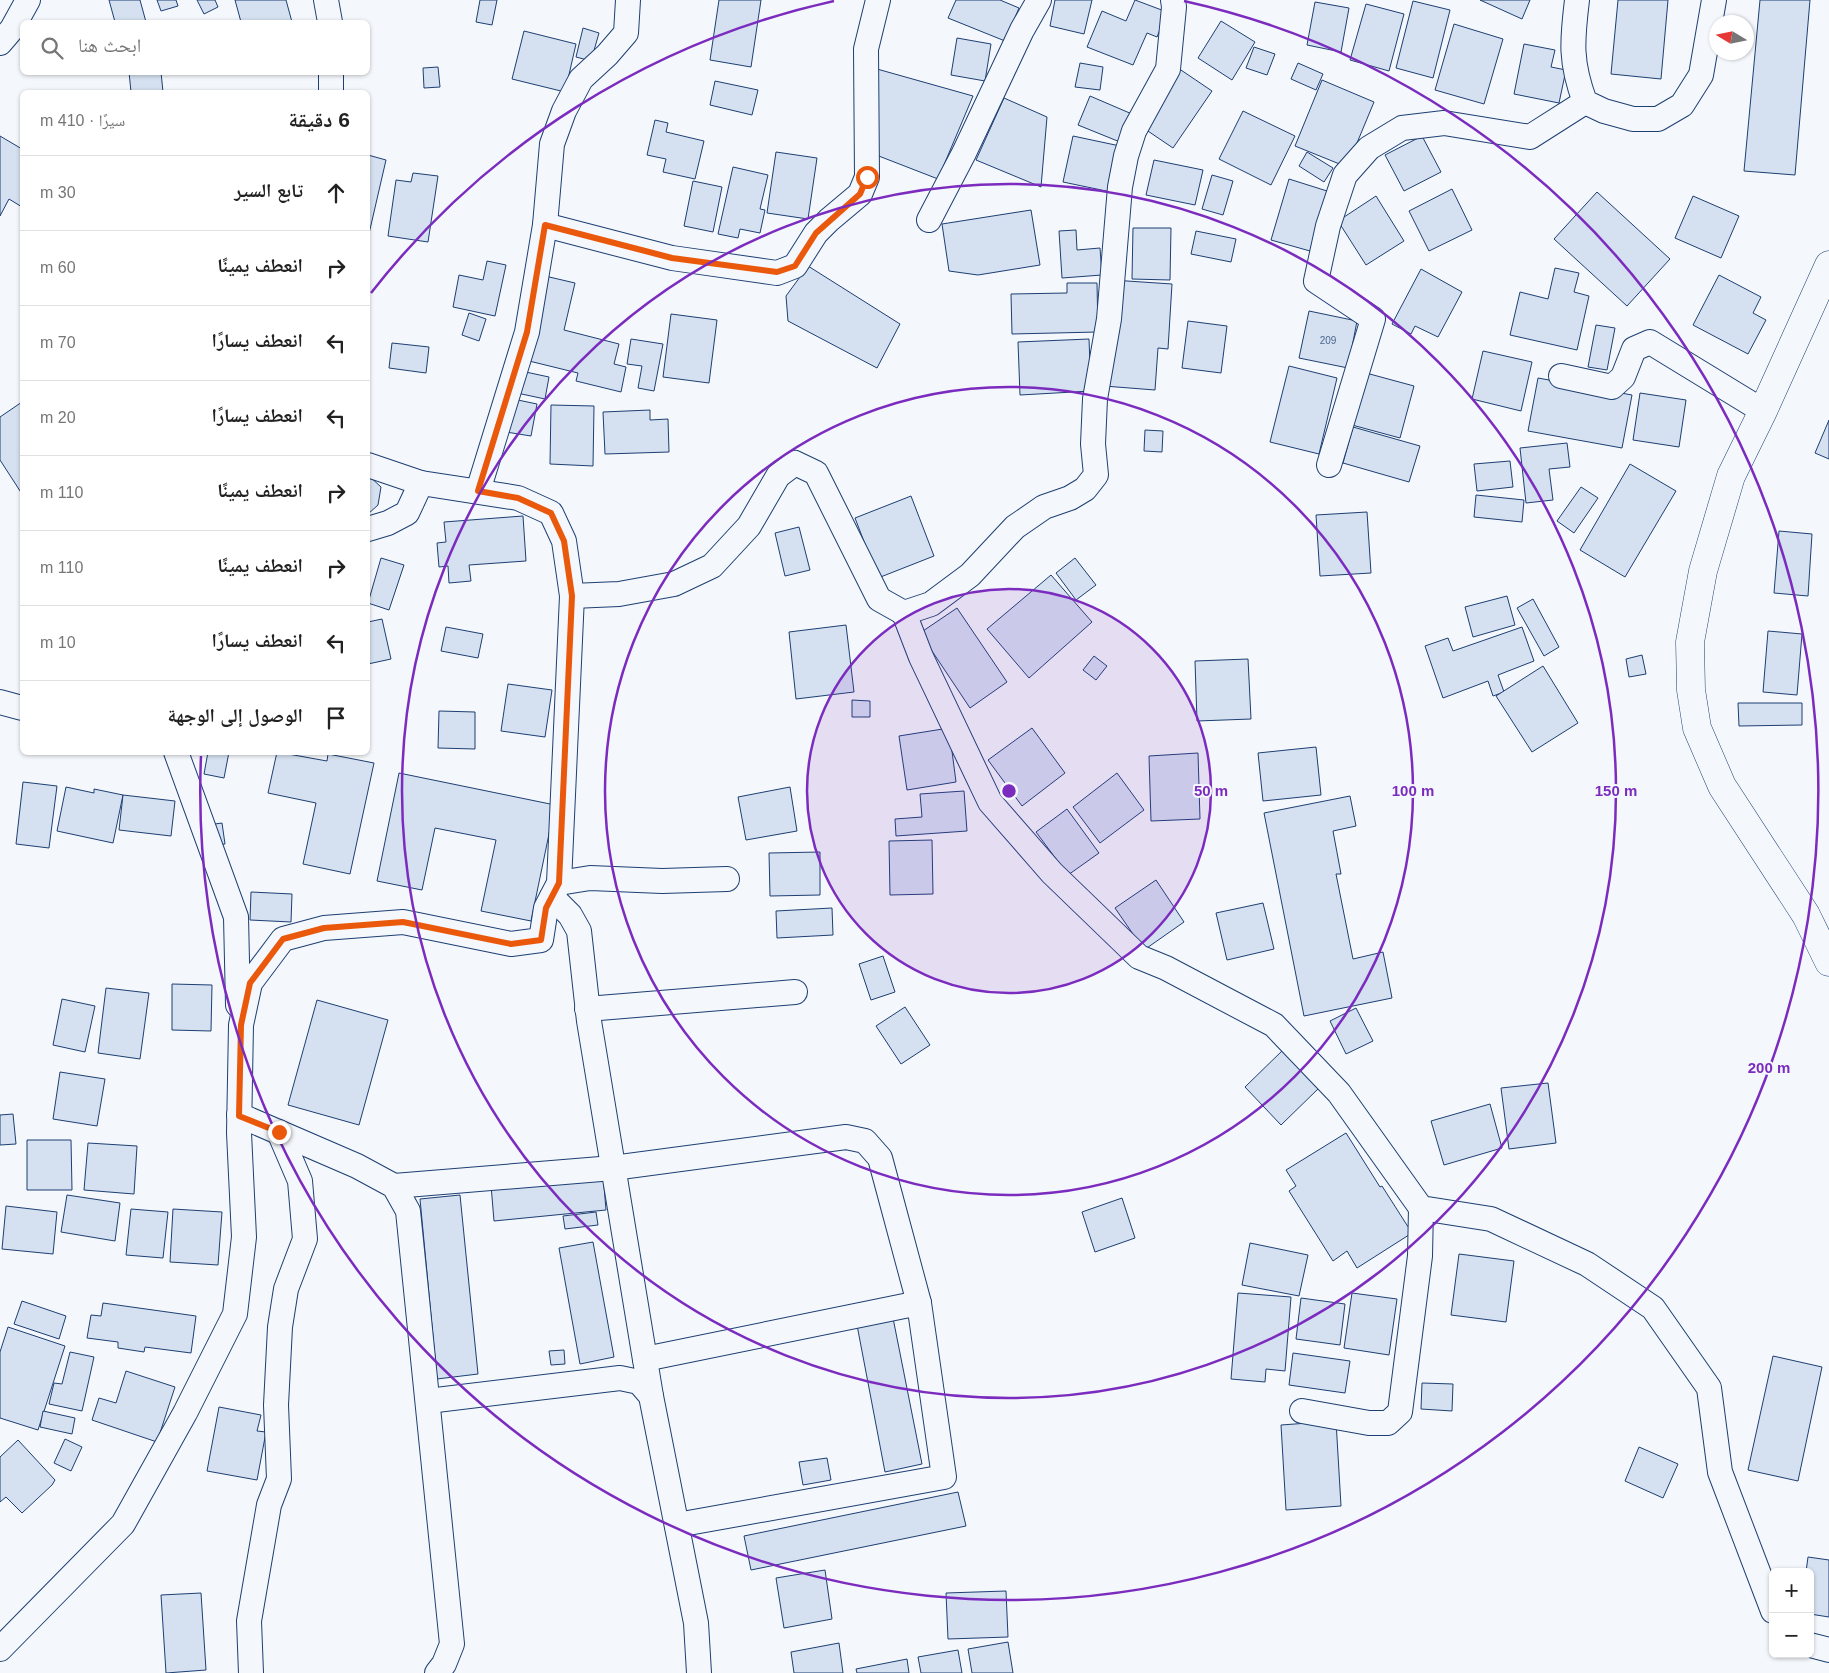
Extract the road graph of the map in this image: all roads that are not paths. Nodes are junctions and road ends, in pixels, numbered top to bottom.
1 (28, 0) edge
2 (326, 0) edge
3 (628, 0) edge
4 (878, 0) edge
5 (1039, 0) edge
6 (1173, 0) edge
7 (1577, 0) edge
8 (1714, 0) edge
9 (330, 20) edge
10 (0, 43) edge
11 (331, 75) edge
12 (331, 90) edge
13 (1585, 102) junction
14 (929, 220) dead end
15 (545, 225) junction
16 (1829, 265) edge
17 (1562, 376) dead end
18 (1763, 411) junction
19 (1329, 465) dead end
20 (370, 466) edge
21 (421, 483) junction
22 (478, 491) junction
23 (370, 528) edge
24 (572, 596) junction
25 (904, 613) junction
26 (0, 702) edge
27 (20, 707) edge
28 (177, 755) edge
29 (726, 879) dead end
30 (556, 890) junction
31 (1829, 962) edge
32 (795, 992) dead end
33 (588, 1009) junction
34 (240, 1069) junction
35 (239, 1116) junction
36 (279, 1132) junction
37 (613, 1168) junction
38 (394, 1186) junction
39 (1421, 1208) junction
40 (919, 1303) junction
41 (645, 1359) junction
42 (651, 1396) junction
43 (428, 1401) junction
44 (1302, 1411) dead end
45 (677, 1525) junction
46 (1769, 1600) edge
47 (1814, 1646) edge
48 (0, 1649) edge
49 (1829, 1650) edge
50 (251, 1673) edge
51 (437, 1673) edge
52 (700, 1673) edge

1 - 10 street
2 - 9 street
3 - 15 street
4 - 15 street
5 - 14 street
6 - 25 street
7 - 13 street
8 - 13 street
11 - 12 street
13 - 19 street
15 - 22 street
16 - 18 main road
17 - 18 street
18 - 31 main road
20 - 21 street
21 - 22 street
21 - 23 street
22 - 24 street
24 - 25 street
24 - 30 street
25 - 39 street
26 - 27 street
28 - 34 street
29 - 30 street
30 - 33 street
30 - 34 street
32 - 33 street
33 - 37 street
34 - 35 street
35 - 36 street
35 - 48 street
36 - 38 street
36 - 50 street
37 - 38 street
37 - 40 street
37 - 41 street
38 - 43 street
39 - 44 street
39 - 46 street
40 - 41 street
40 - 45 street
41 - 42 street
42 - 43 street
42 - 45 street
43 - 51 street
45 - 52 street
47 - 49 street

